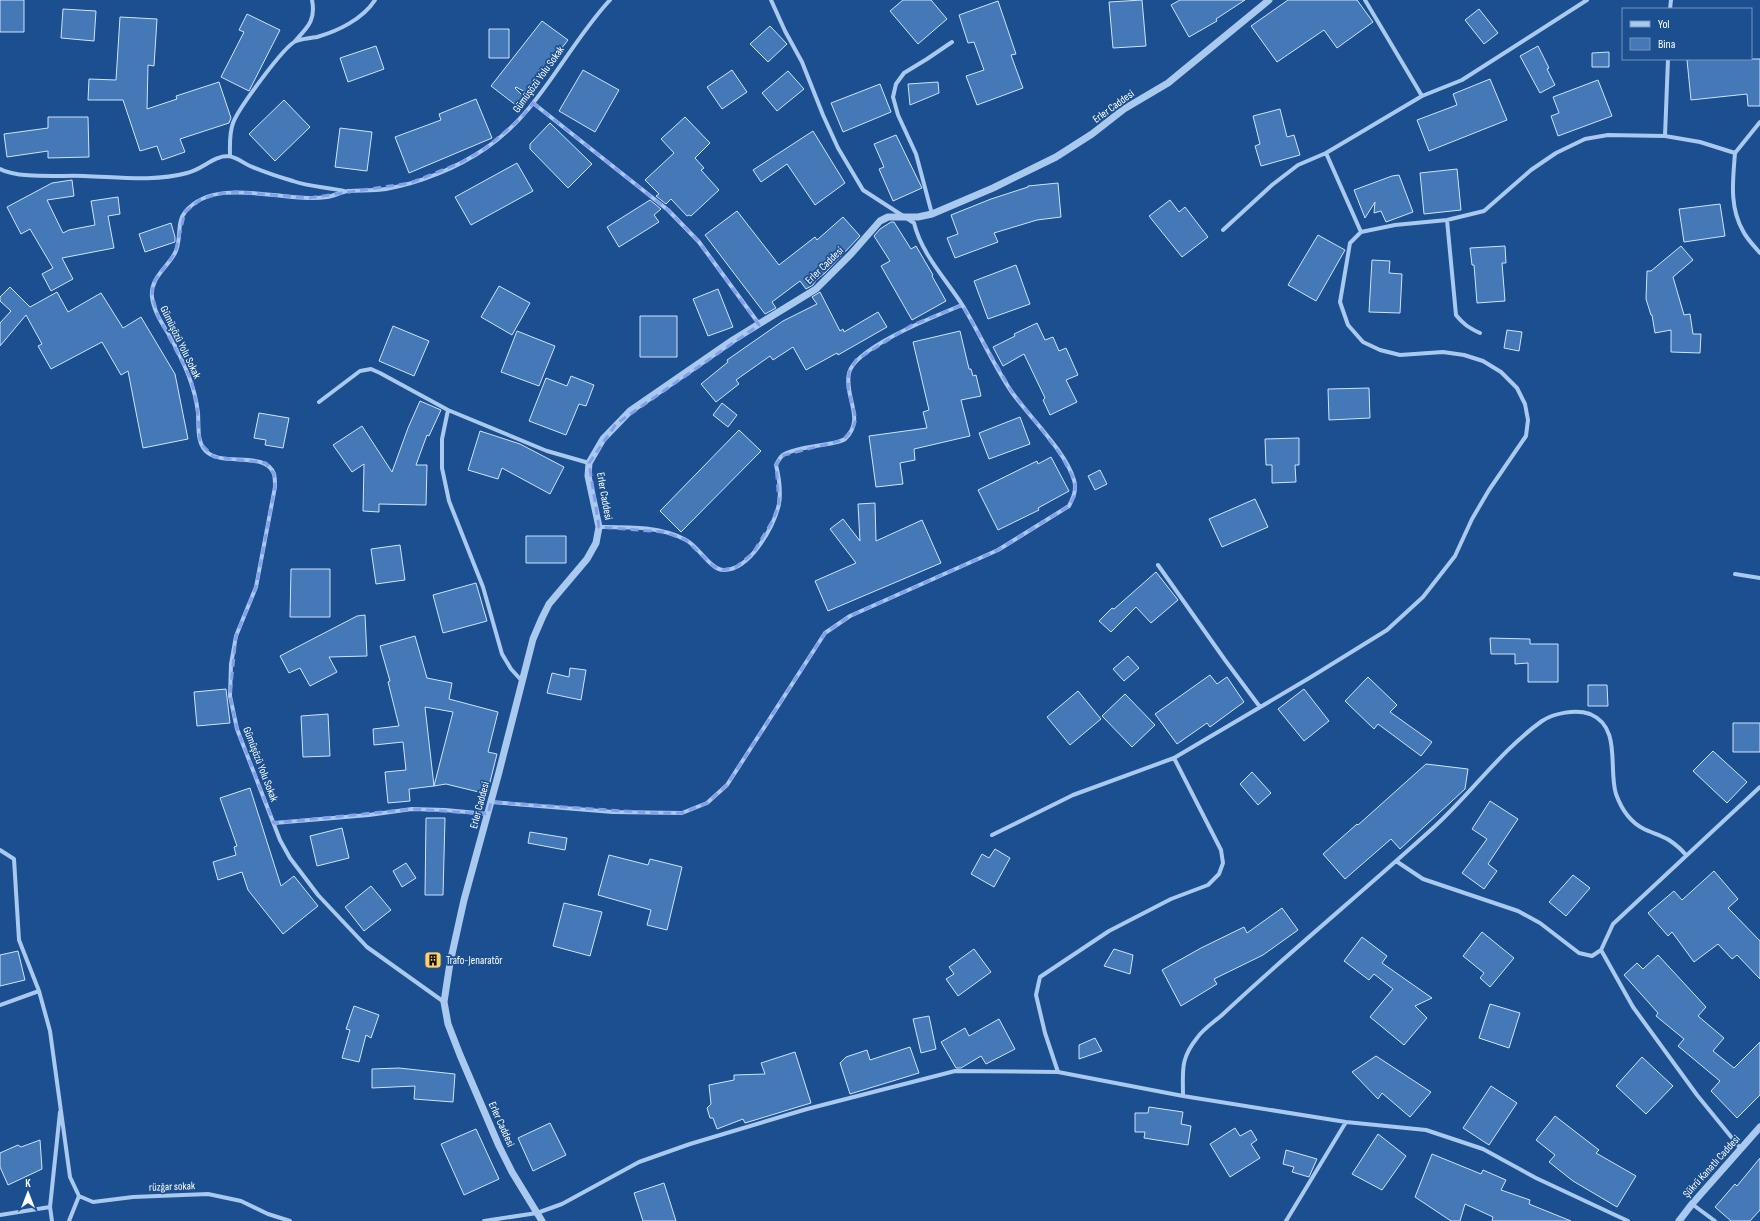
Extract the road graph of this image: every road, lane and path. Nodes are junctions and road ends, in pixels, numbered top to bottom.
1 (312, 0) edge
2 (374, 0) edge
3 (610, 0) edge
4 (770, 0) edge
5 (1269, 0) edge
6 (1365, 0) edge
7 (1587, 0) edge
8 (294, 42) junction
9 (952, 42) dead end
10 (1668, 60) edge
11 (1422, 96) junction
12 (533, 103) junction
13 (1760, 122) edge
14 (1665, 136) junction
15 (1326, 153) junction
16 (1735, 153) junction
17 (230, 156) junction
18 (0, 169) edge
19 (346, 191) junction
20 (932, 214) junction
21 (906, 217) junction
22 (1448, 220) junction
23 (1223, 230) dead end
24 (1361, 232) junction
25 (1760, 253) edge
26 (962, 305) junction
27 (759, 325) junction
28 (1480, 333) dead end
29 (319, 402) dead end
30 (448, 410) junction
31 (589, 463) junction
32 (599, 527) junction
33 (1158, 565) dead end
34 (1736, 574) dead end
35 (1760, 578) edge
36 (522, 681) junction
37 (1260, 707) junction
38 (1174, 758) junction
39 (1760, 787) edge
40 (491, 802) junction
41 (488, 814) junction
42 (274, 823) junction
43 (992, 835) dead end
44 (0, 850) edge
45 (1686, 855) junction
46 (1396, 861) junction
47 (1600, 950) junction
48 (39, 991) junction
49 (444, 1002) junction
50 (0, 1005) edge
51 (1058, 1072) junction
52 (1183, 1096) junction
53 (61, 1103) junction
54 (1346, 1122) junction
55 (1760, 1127) edge
56 (1741, 1149) junction
57 (79, 1196) junction
58 (1692, 1204) junction
59 (50, 1206) junction
60 (537, 1213) junction
61 (0, 1215) edge
62 (52, 1221) edge
63 (69, 1221) edge
64 (290, 1221) edge
65 (484, 1221) edge
66 (542, 1221) edge
67 (1286, 1221) edge
68 (1628, 1221) edge
69 (1679, 1221) edge
70 (1715, 1221) edge

1 - 8 street
2 - 8 street
3 - 12 street, Gümüşözü Yolu Sokak
4 - 21 street
5 - 20 street, Erler Caddesi
6 - 11 street
7 - 11 street
8 - 17 street
9 - 20 street
10 - 14 street
11 - 15 street
12 - 19 street, Gümüşözü Yolu Sokak
12 - 27 street
13 - 16 street
14 - 16 street
14 - 22 street
15 - 23 street
15 - 24 street
16 - 25 street
17 - 18 street
17 - 19 street
19 - 42 street, Gümüşözü Yolu Sokak
20 - 21 street, Erler Caddesi
21 - 26 street
21 - 27 street, Erler Caddesi
22 - 24 street
22 - 28 street
24 - 37 street
26 - 32 street
26 - 40 street
27 - 31 street, Erler Caddesi
29 - 30 street
30 - 31 street
30 - 36 street
31 - 32 street, Erler Caddesi
32 - 36 street, Erler Caddesi
33 - 37 street
34 - 35 street
36 - 40 street, Erler Caddesi
37 - 38 street
38 - 43 street
38 - 51 street
39 - 45 street
40 - 41 street, Erler Caddesi
41 - 42 street
41 - 49 street, Erler Caddesi
42 - 49 street, Gümüşözü Yolu Sokak
44 - 48 street
45 - 46 street
45 - 47 street
46 - 47 street
46 - 52 street
47 - 56 street
48 - 50 street
48 - 53 street
49 - 60 street, Erler Caddesi
51 - 52 street
51 - 60 street
52 - 54 street
53 - 57 street
53 - 59 street
54 - 67 street
54 - 68 street
55 - 56 street, Şükrü Kanatlı Caddesi
56 - 58 street, Şükrü Kanatlı Caddesi
57 - 63 street
57 - 64 street, rüzğar sokak
58 - 69 street, Şükrü Kanatlı Caddesi
58 - 70 street
59 - 61 street
59 - 62 street
60 - 65 street
60 - 66 street, Erler Caddesi

